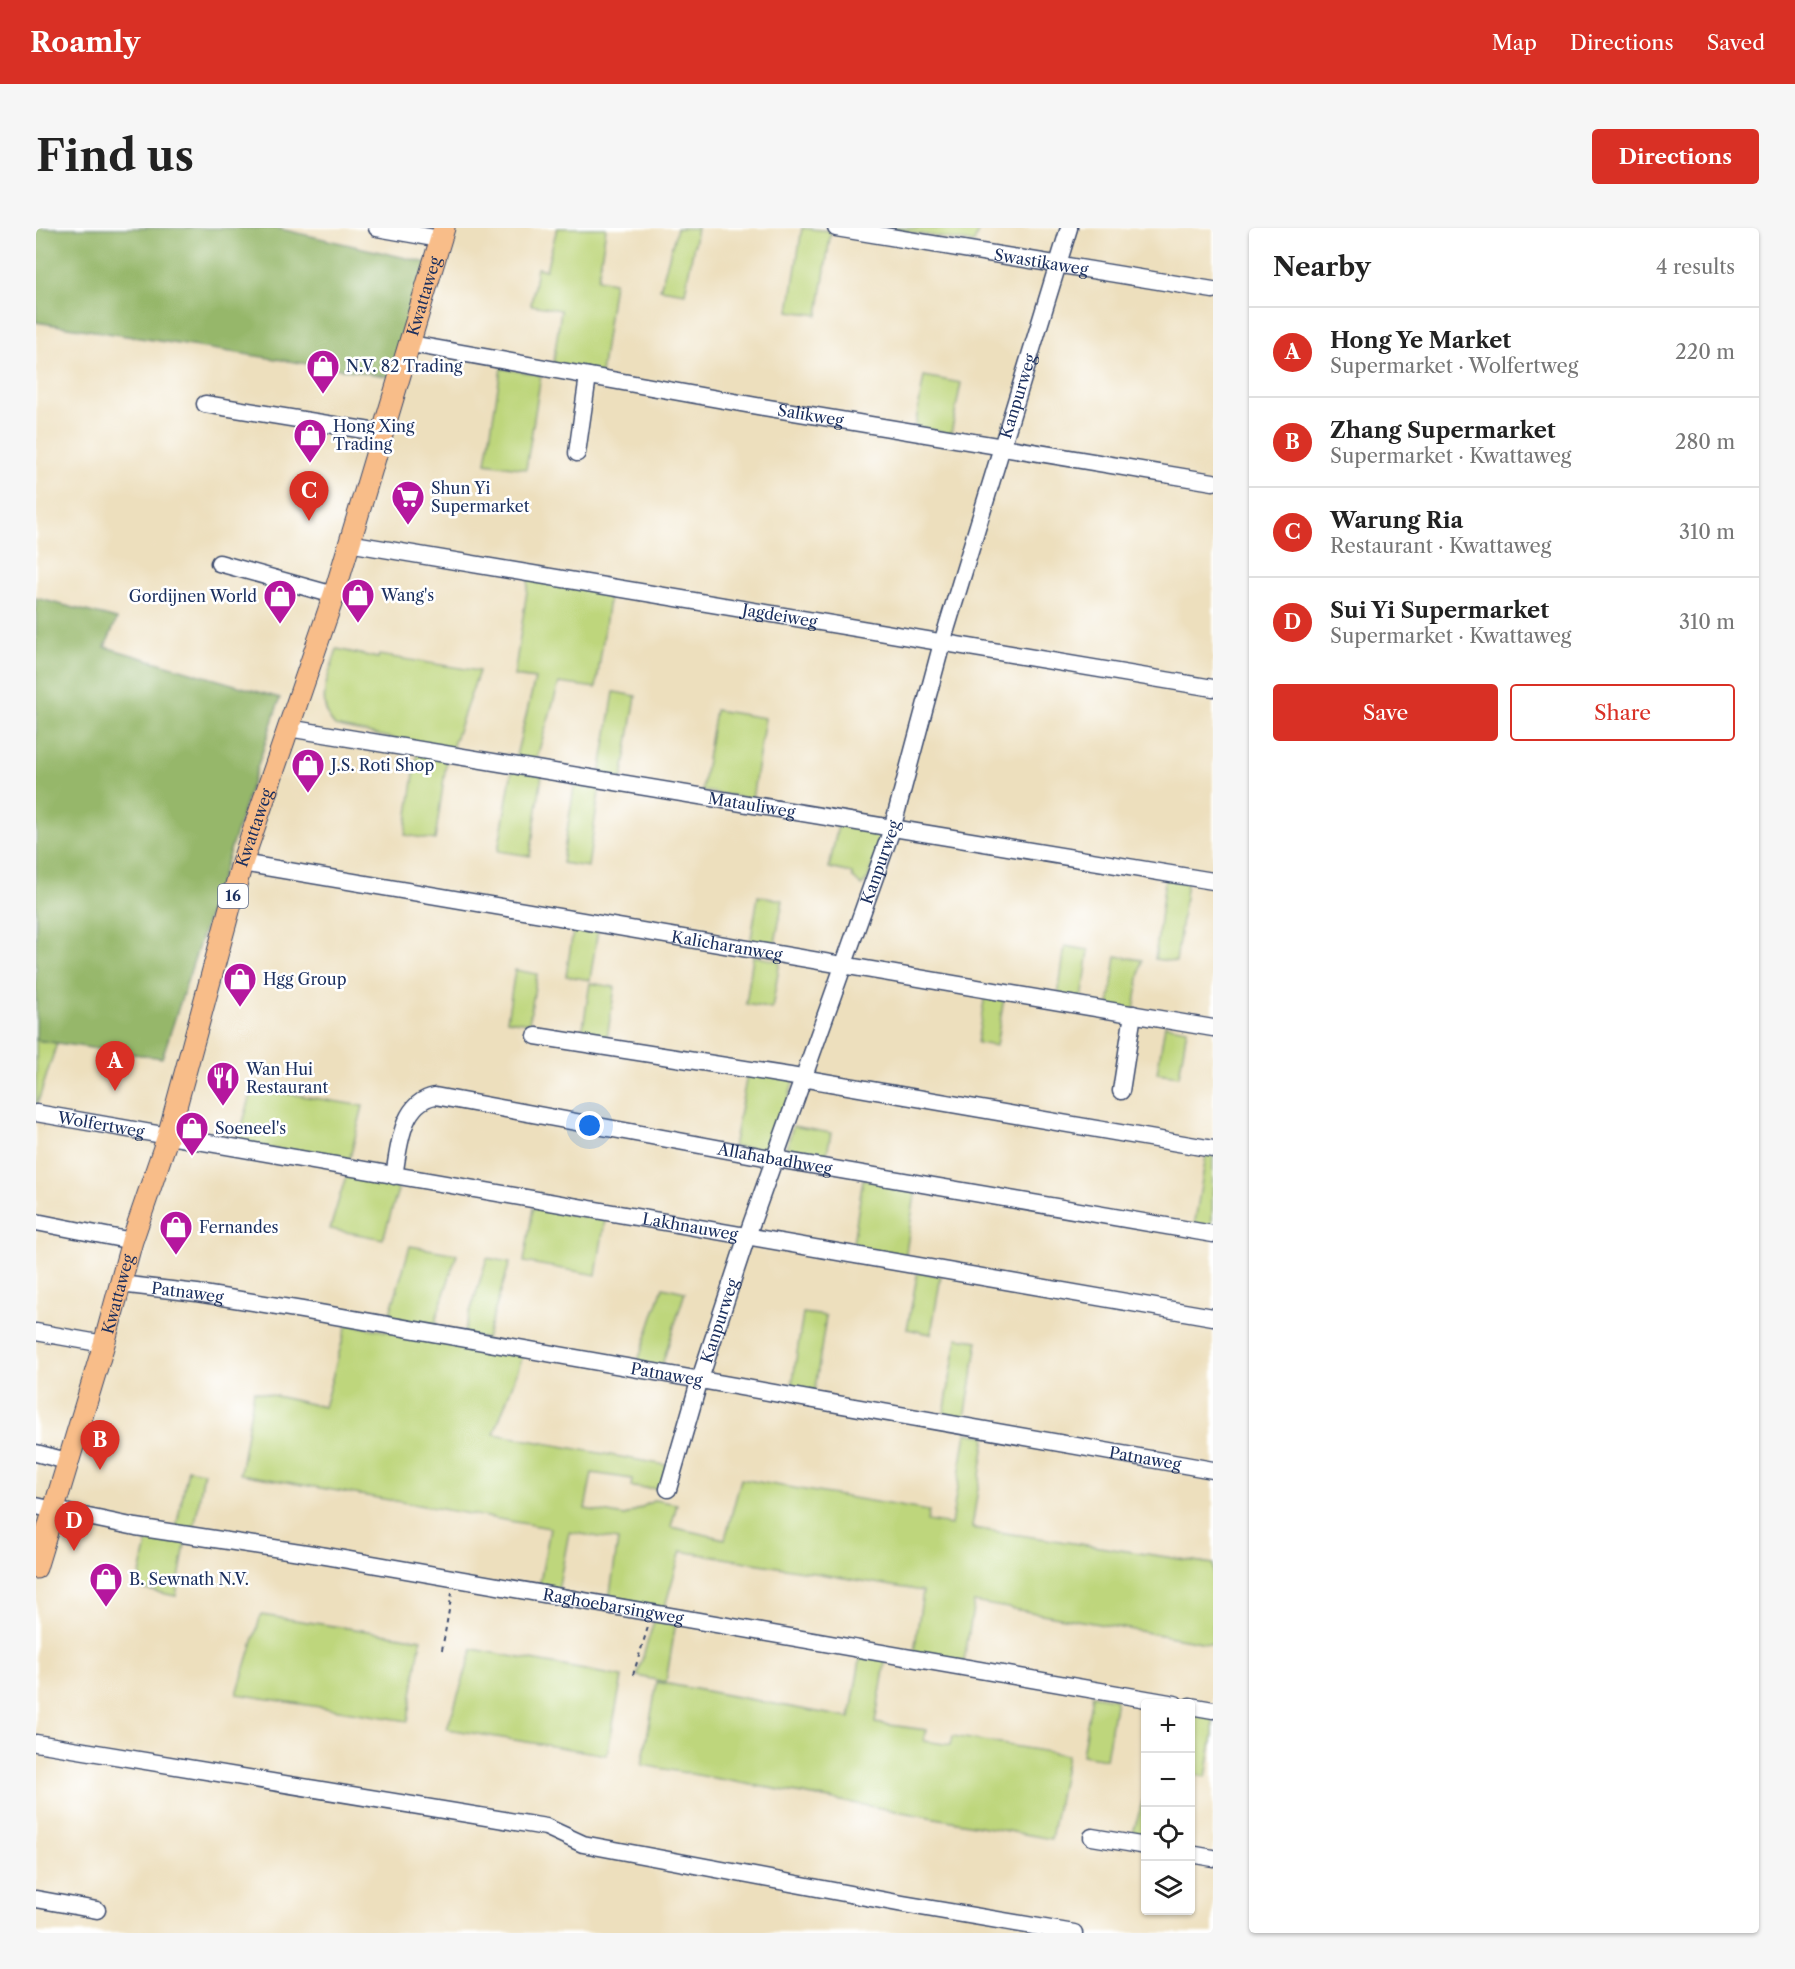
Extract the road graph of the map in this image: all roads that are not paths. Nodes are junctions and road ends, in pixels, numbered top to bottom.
1 (377, 228) edge
2 (836, 228) edge
3 (1069, 228) edge
4 (442, 234) edge
5 (1057, 264) junction
6 (1213, 290) edge
7 (411, 344) junction
8 (588, 376) junction
9 (205, 404) dead end
10 (383, 433) junction
11 (1002, 446) junction
12 (577, 453) dead end
13 (1213, 482) edge
14 (348, 543) junction
15 (219, 563) dead end
16 (334, 595) junction
17 (942, 643) junction
18 (1213, 688) edge
19 (288, 728) junction
20 (892, 829) junction
21 (242, 863) junction
22 (1213, 881) edge
23 (843, 965) junction
24 (1133, 1014) junction
25 (1213, 1028) edge
26 (536, 1036) dead end
27 (804, 1080) junction
28 (1121, 1091) dead end
29 (36, 1113) edge
30 (168, 1136) junction
31 (1213, 1149) edge
32 (776, 1160) junction
33 (393, 1176) junction
34 (36, 1222) edge
35 (1213, 1234) edge
36 (747, 1236) junction
37 (132, 1241) junction
38 (120, 1284) junction
39 (1213, 1317) edge
40 (36, 1332) edge
41 (104, 1344) junction
42 (699, 1382) junction
43 (36, 1453) edge
44 (67, 1461) junction
45 (1213, 1470) edge
46 (668, 1489) dead end
47 (45, 1508) edge
48 (36, 1568) edge
49 (1146, 1699) edge
50 (1195, 1707) edge
51 (1213, 1710) edge
52 (36, 1743) edge
53 (1092, 1836) dead end
54 (1141, 1845) edge
55 (1195, 1855) edge
56 (1213, 1858) edge
57 (36, 1899) edge
58 (97, 1910) dead end
59 (1074, 1933) edge

1 - 4 street
2 - 5 street, Swastikaweg
3 - 5 street, Kanpurweg
4 - 7 main road, Kwattaweg / 16
5 - 6 street, Swastikaweg
5 - 11 street, Kanpurweg
7 - 8 street, Salikweg
7 - 10 main road, Kwattaweg / 16
8 - 11 street, Salikweg
8 - 12 street
9 - 10 street
10 - 14 main road, Kwattaweg / 16
11 - 13 street, Salikweg
11 - 17 street, Kanpurweg
14 - 16 main road, Kwattaweg / 16
14 - 17 street, Jagdeiweg
15 - 16 street
16 - 19 main road, Kwattaweg / 16
17 - 18 street, Jagdeiweg
17 - 20 street, Kanpurweg
19 - 20 street, Matauliweg
19 - 21 main road, Kwattaweg / 16
20 - 22 street, Matauliweg
20 - 23 street, Kanpurweg
21 - 23 street, Kalicharanweg
21 - 30 main road, Kwattaweg / 16
23 - 24 street, Kalicharanweg
23 - 27 street, Kanpurweg
24 - 25 street, Kalicharanweg
24 - 28 street
26 - 27 street
27 - 31 street
27 - 32 street, Kanpurweg
29 - 30 street, Wolfertweg
30 - 33 street, Lakhnauweg
30 - 37 main road, Kwattaweg / 16
32 - 33 street, Allahabadhweg
32 - 35 street, Allahabadhweg
32 - 36 street, Kanpurweg
33 - 36 street, Lakhnauweg
34 - 37 street
36 - 39 street, Lakhnauweg
36 - 42 street, Kanpurweg
37 - 38 main road, Kwattaweg / 16
38 - 41 main road, Kwattaweg / 16
38 - 42 street, Patnaweg
40 - 41 street
41 - 44 main road, Kwattaweg / 16
42 - 45 street, Patnaweg
42 - 46 street, Kanpurweg
43 - 44 street
44 - 47 main road, Kwattaweg / 16
47 - 48 main road, Kwattaweg / 16
47 - 49 street, Raghoebarsingweg
50 - 51 street
52 - 59 street
53 - 54 street
55 - 56 street
57 - 58 street

